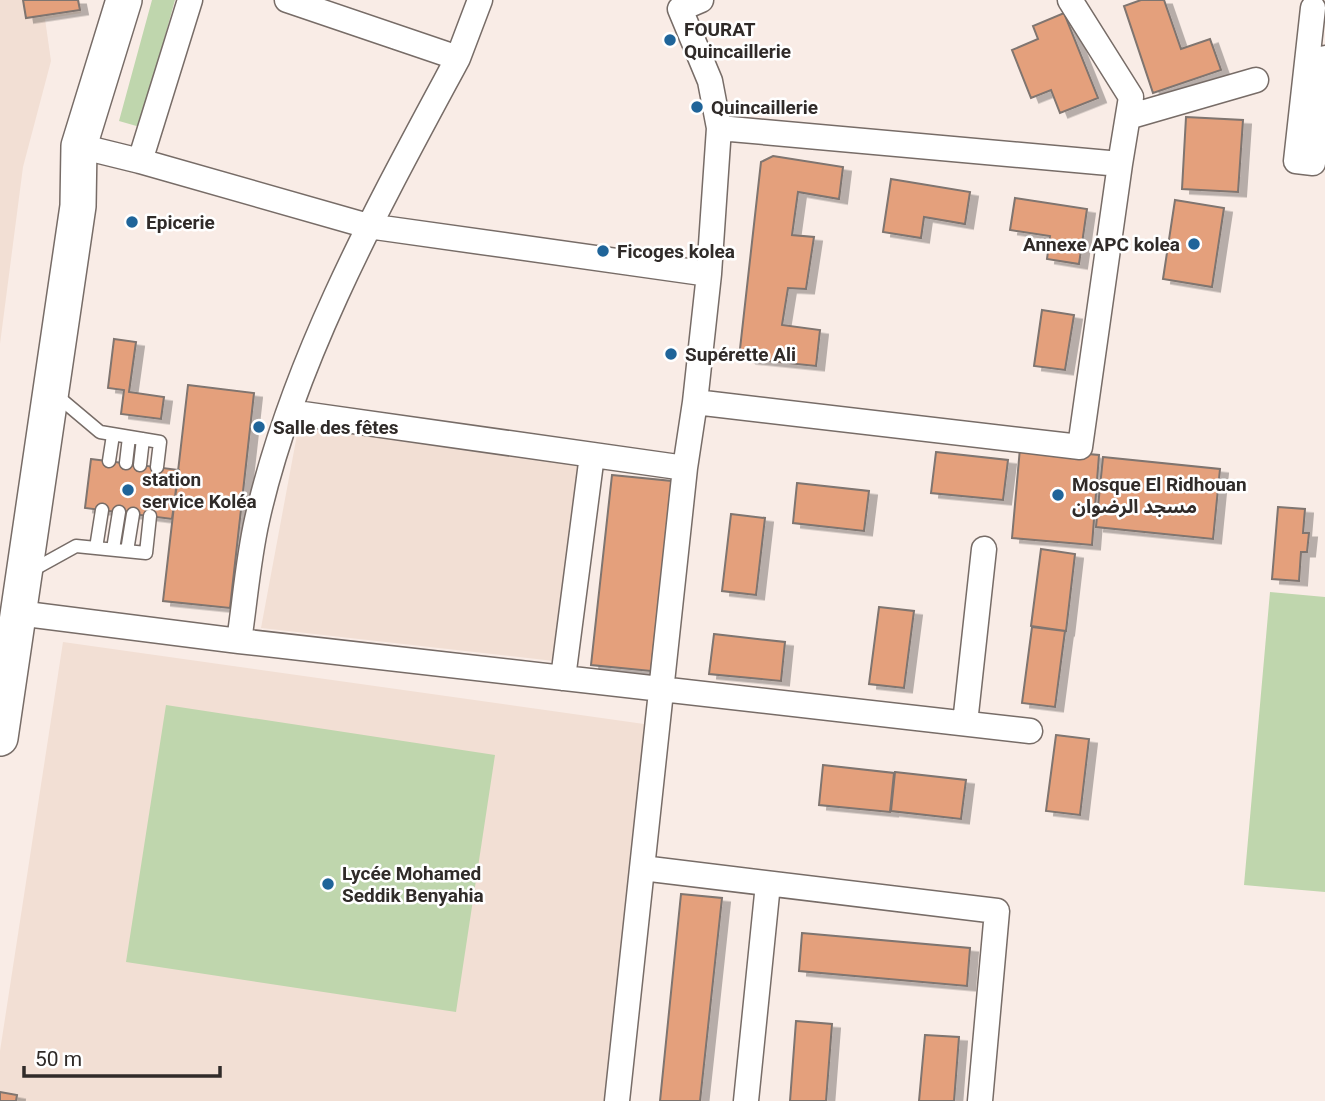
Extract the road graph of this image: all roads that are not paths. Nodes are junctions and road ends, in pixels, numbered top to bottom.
1 (124, 0) edge
2 (190, 0) edge
3 (287, 0) edge
4 (480, 0) edge
5 (1069, 0) edge
6 (684, 2) edge
7 (1316, 5) edge
8 (1320, 47) edge
9 (458, 58) junction
10 (1256, 80) dead end
11 (1128, 117) junction
12 (719, 128) junction
13 (79, 146) junction
14 (140, 160) junction
15 (1120, 164) junction
16 (368, 226) junction
17 (709, 274) junction
18 (51, 390) junction
19 (695, 402) junction
20 (289, 412) junction
21 (113, 435) junction
22 (129, 437) junction
23 (143, 439) junction
24 (592, 454) junction
25 (109, 461) dead end
26 (125, 463) dead end
27 (140, 465) dead end
28 (157, 467) dead end
29 (685, 468) junction
30 (102, 510) dead end
31 (119, 512) dead end
32 (133, 514) dead end
33 (150, 516) dead end
34 (96, 548) junction
35 (113, 549) junction
36 (984, 549) dead end
37 (127, 551) junction
38 (22, 576) junction
39 (18, 612) junction
40 (239, 641) junction
41 (563, 678) junction
42 (661, 688) junction
43 (965, 723) junction
44 (1030, 731) dead end
45 (0, 738) edge
46 (642, 868) junction
47 (768, 884) junction
48 (617, 1101) edge
49 (746, 1101) edge
50 (980, 1101) edge

1 - 13 main road
2 - 14 street
3 - 9 street
4 - 9 street
5 - 11 street
6 - 12 street
7 - 8 street
9 - 16 street
10 - 11 street
11 - 15 street
12 - 15 street
12 - 17 street
13 - 14 street
13 - 18 main road
14 - 16 street
15 - 19 street
16 - 17 street
16 - 20 street
17 - 19 street
18 - 21 lane
18 - 38 main road
19 - 29 street
20 - 24 street
20 - 40 street
21 - 22 lane
21 - 25 lane
22 - 23 lane
22 - 26 lane
23 - 27 lane
23 - 28 lane
24 - 29 street
24 - 41 street
29 - 42 street
30 - 34 lane
31 - 35 lane
32 - 37 lane
33 - 37 lane
34 - 35 lane
34 - 38 lane
35 - 37 lane
36 - 43 street
38 - 39 main road
39 - 40 street
39 - 45 main road
40 - 41 street
41 - 42 street
42 - 43 street
42 - 46 street
43 - 44 street
46 - 47 street
46 - 48 street
47 - 49 street
47 - 50 street

